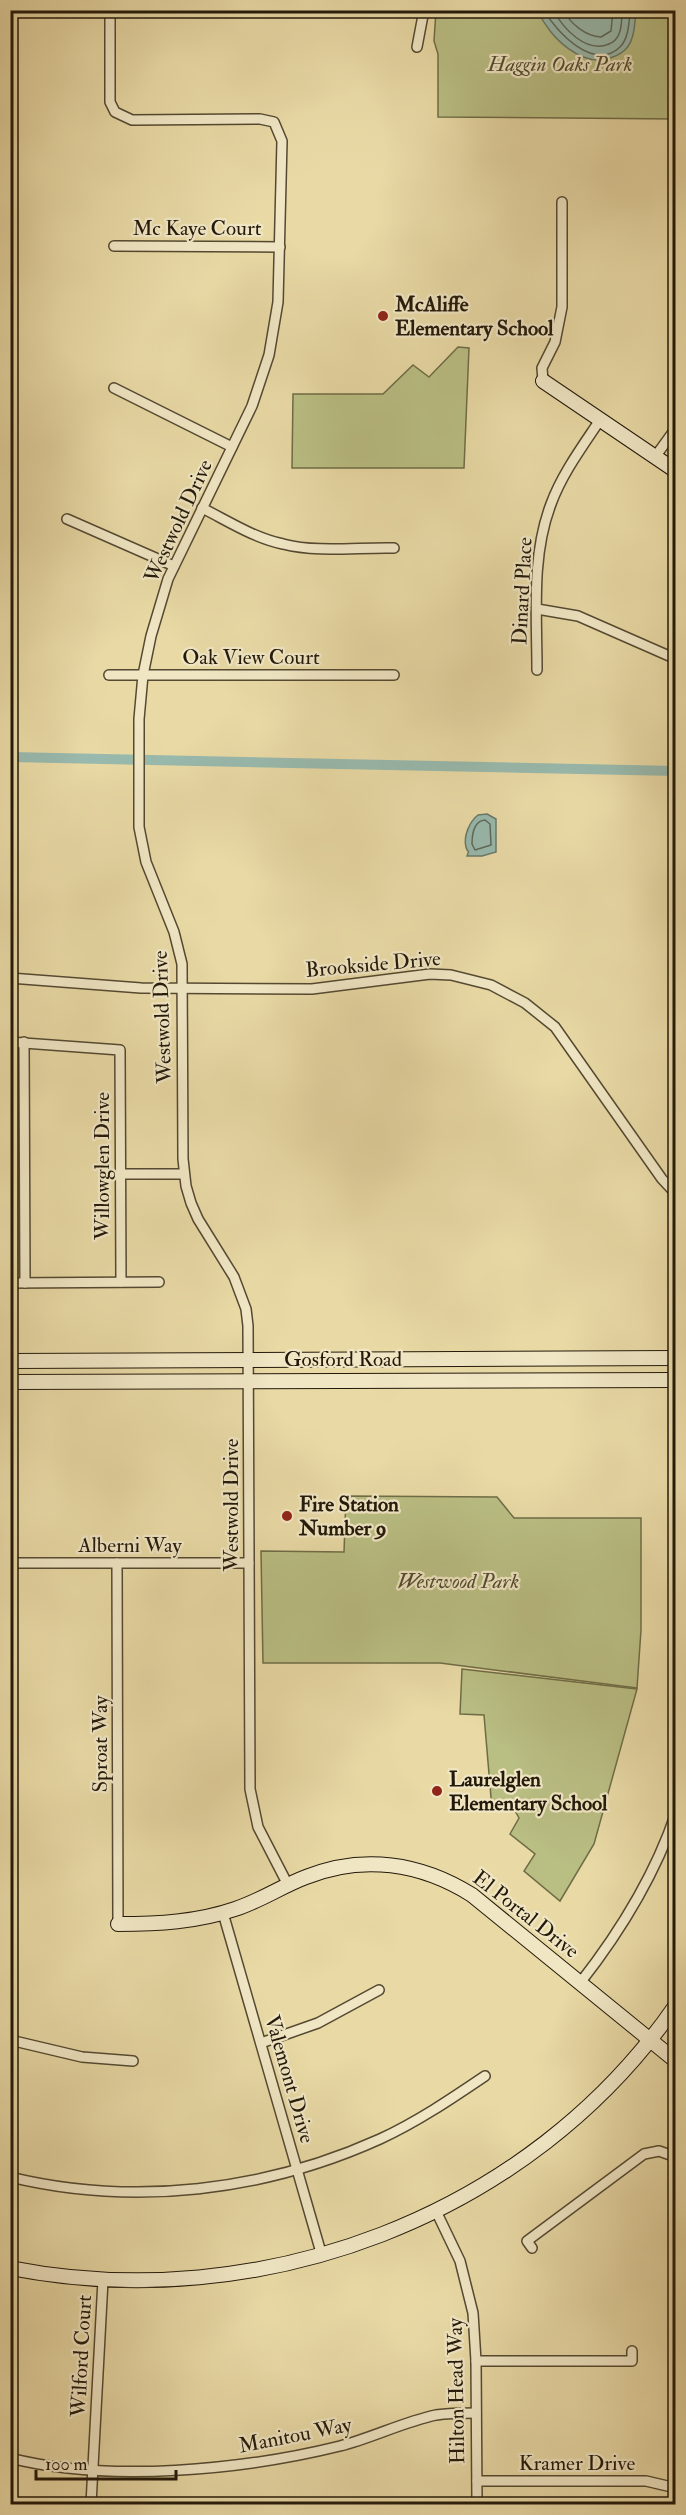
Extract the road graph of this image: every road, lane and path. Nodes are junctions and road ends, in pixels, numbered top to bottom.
1 (110, 10) edge
2 (424, 10) edge
3 (417, 47) dead end
4 (562, 202) dead end
5 (114, 246) dead end
6 (280, 247) junction
7 (543, 381) joint
8 (114, 388) dead end
9 (600, 420) junction
10 (675, 428) edge
11 (232, 447) junction
12 (655, 457) junction
13 (675, 471) edge
14 (202, 508) junction
15 (67, 519) dead end
16 (394, 548) dead end
17 (174, 566) junction
18 (537, 609) junction
19 (675, 659) edge
20 (537, 670) dead end
21 (109, 675) dead end
22 (143, 675) junction
23 (394, 675) dead end
24 (10, 978) edge
25 (183, 989) junction
26 (10, 1042) edge
27 (24, 1042) junction
28 (120, 1174) junction
29 (184, 1174) junction
30 (675, 1194) edge
31 (121, 1282) junction
32 (159, 1282) dead end
33 (10, 1283) edge
34 (25, 1283) junction
35 (675, 1358) edge
36 (249, 1359) junction
37 (10, 1361) edge
38 (249, 1380) junction
39 (675, 1380) edge
40 (10, 1382) edge
41 (10, 1563) edge
42 (117, 1563) junction
43 (249, 1563) junction
44 (675, 1813) edge
45 (288, 1885) junction
46 (223, 1913) junction
47 (118, 1924) joint
48 (580, 1983) junction
49 (379, 1990) dead end
50 (675, 2005) edge
51 (10, 2040) edge
52 (649, 2040) junction
53 (261, 2043) junction
54 (133, 2061) dead end
55 (675, 2061) edge
56 (485, 2076) dead end
57 (675, 2157) edge
58 (297, 2170) junction
59 (10, 2177) edge
60 (436, 2211) junction
61 (532, 2248) dead end
62 (322, 2256) junction
63 (10, 2268) edge
64 (103, 2280) junction
65 (632, 2351) dead end
66 (476, 2361) junction
67 (476, 2413) junction
68 (10, 2458) edge
69 (93, 2469) junction
70 (477, 2481) junction
71 (675, 2488) edge
72 (91, 2505) edge
73 (477, 2505) edge

1 - 6 street, Westwold Drive
2 - 3 street
4 - 7 street
5 - 6 street, Mc Kaye Court
6 - 11 street, Westwold Drive
7 - 9 street
8 - 11 street
9 - 12 street
9 - 18 street, Dinard Place
10 - 12 street
11 - 14 street, Westwold Drive
12 - 13 street
14 - 16 street
14 - 17 street, Westwold Drive
15 - 17 street
17 - 22 street, Westwold Drive
18 - 19 street
18 - 20 street, Dinard Place
21 - 22 street, Oak View Court
22 - 23 street, Oak View Court
22 - 25 street, Westwold Drive
24 - 25 street, Brookside Drive
25 - 29 street, Westwold Drive
25 - 30 street, Brookside Drive
26 - 27 street
27 - 28 street, Willowglen Drive
27 - 34 street
28 - 29 street
28 - 31 street, Willowglen Drive
29 - 36 street, Westwold Drive
31 - 32 street
31 - 34 street
33 - 34 street
35 - 36 street, Gosford Road
36 - 37 street, Gosford Road
36 - 38 street, Westwold Drive
38 - 39 street, Gosford Road
38 - 40 street, Gosford Road
38 - 43 street, Westwold Drive
41 - 42 street, Alberni Way
42 - 43 street, Alberni Way
42 - 47 street, Sproat Way
43 - 45 street, Westwold Drive
44 - 48 street
45 - 46 street, El Portal Drive
45 - 48 street, El Portal Drive
46 - 47 street, El Portal Drive
46 - 53 street, Valemont Drive
48 - 52 street, El Portal Drive
49 - 53 street
50 - 52 street
51 - 54 street
52 - 55 street, El Portal Drive
52 - 60 street
53 - 58 street, Valemont Drive
56 - 58 street
57 - 61 street
58 - 59 street
58 - 62 street, Valemont Drive
60 - 62 street
60 - 66 street, Hilton Head Way
62 - 64 street
63 - 64 street
64 - 69 street, Wilford Court
65 - 66 street
66 - 67 street, Hilton Head Way
67 - 69 street, Manitou Way
67 - 70 street, Hilton Head Way
68 - 69 street, Manitou Way
69 - 72 street, Wilford Court
70 - 71 street, Kramer Drive
70 - 73 street, Hilton Head Way

